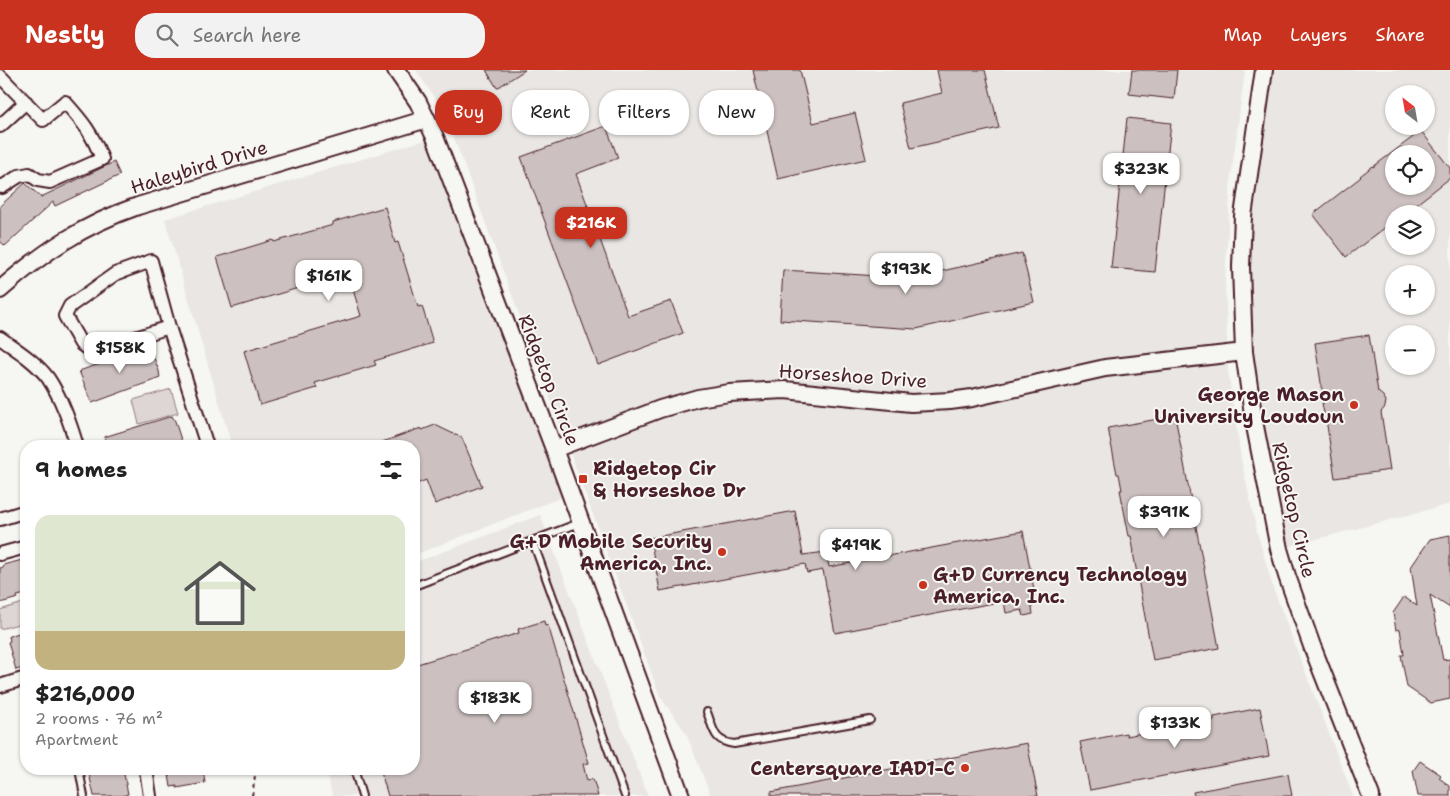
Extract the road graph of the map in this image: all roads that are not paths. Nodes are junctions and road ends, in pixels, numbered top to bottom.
1 (396, 70) edge
2 (1264, 70) edge
3 (0, 76) edge
4 (26, 102) junction
5 (427, 119) junction
6 (0, 126) edge
7 (0, 186) edge
8 (0, 290) edge
9 (168, 327) junction
10 (0, 338) edge
11 (1244, 352) junction
12 (75, 440) edge
13 (205, 440) edge
14 (554, 449) junction
15 (20, 513) edge
16 (0, 519) edge
17 (580, 522) junction
18 (533, 542) junction
19 (20, 549) edge
20 (0, 554) edge
21 (420, 584) edge
22 (20, 680) edge
23 (0, 686) edge
24 (707, 712) dead end
25 (870, 720) dead end
26 (80, 775) edge
27 (147, 775) edge
28 (356, 775) edge
29 (84, 796) edge
30 (150, 796) edge
31 (362, 796) edge
32 (625, 796) edge
33 (681, 796) edge
34 (1371, 796) edge

1 - 5 street, Ridgetop Circle
2 - 11 street, Ridgetop Circle
3 - 4 street
4 - 6 street
4 - 7 street
5 - 8 street, Haleybird Drive
5 - 14 street, Ridgetop Circle
9 - 9 street
9 - 13 street
10 - 12 street
11 - 14 street, Horseshoe Drive
11 - 34 street, Ridgetop Circle
14 - 17 street, Ridgetop Circle
15 - 16 street
17 - 18 lane
17 - 33 street, Ridgetop Circle
18 - 21 lane
18 - 32 lane
19 - 20 street
22 - 23 street
24 - 25 lane
26 - 29 lane
27 - 30 street
28 - 31 lane

